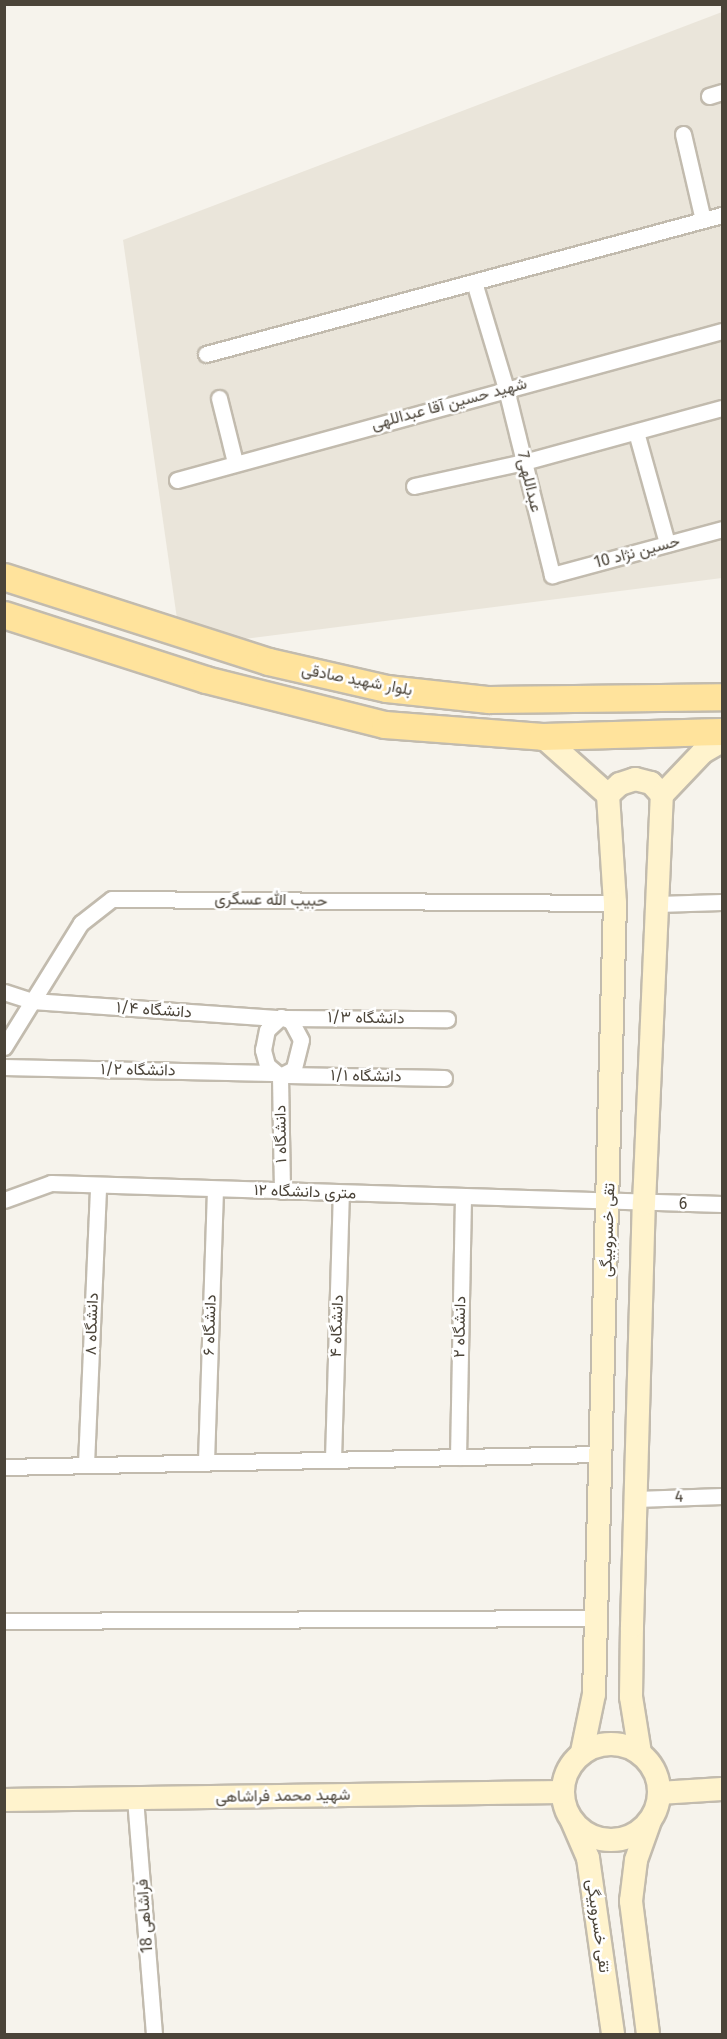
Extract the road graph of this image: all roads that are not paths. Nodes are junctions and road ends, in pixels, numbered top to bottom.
1 (683, 134) dead end
2 (723, 215) edge
3 (703, 220) junction
4 (474, 282) junction
5 (723, 331) edge
6 (206, 354) dead end
7 (506, 389) junction
8 (219, 398) dead end
9 (723, 408) edge
10 (636, 432) junction
11 (235, 462) junction
12 (524, 462) junction
13 (177, 480) dead end
14 (414, 486) dead end
15 (723, 529) edge
16 (667, 543) junction
17 (552, 575) joint
18 (4, 577) edge
19 (4, 615) edge
20 (723, 697) edge
21 (723, 732) edge
22 (543, 737) junction
23 (723, 741) edge
24 (608, 795) junction
25 (662, 795) junction
26 (723, 902) edge
27 (615, 903) junction
28 (657, 904) junction
29 (4, 992) edge
30 (32, 1001) junction
31 (281, 1018) junction
32 (447, 1019) dead end
33 (4, 1047) edge
34 (4, 1067) edge
35 (280, 1074) junction
36 (444, 1078) dead end
37 (98, 1185) junction
38 (215, 1189) junction
39 (282, 1191) junction
40 (341, 1194) junction
41 (463, 1198) junction
42 (4, 1200) edge
43 (609, 1203) junction
44 (644, 1204) junction
45 (723, 1204) edge
46 (601, 1454) junction
47 (458, 1457) junction
48 (333, 1459) junction
49 (206, 1461) junction
50 (86, 1464) junction
51 (4, 1467) edge
52 (723, 1496) edge
53 (636, 1499) junction
54 (596, 1618) junction
55 (4, 1621) edge
56 (582, 1752) junction
57 (640, 1753) junction
58 (723, 1790) edge
59 (562, 1792) junction
60 (659, 1793) junction
61 (135, 1798) junction
62 (4, 1800) edge
63 (571, 1820) junction
64 (650, 1821) junction
65 (154, 2034) edge
66 (613, 2034) edge
67 (648, 2034) edge

1 - 3 street
2 - 3 street
3 - 4 street
4 - 6 street
4 - 7 street, عبداللهی7
5 - 7 street, شهید حسین آقا عبداللهی
7 - 11 street, شهید حسین آقا عبداللهی
7 - 12 street, عبداللهی7
8 - 11 street
9 - 10 street
10 - 12 street
10 - 16 street
11 - 13 street, شهید حسین آقا عبداللهی
12 - 14 street
12 - 17 street, عبداللهی7
15 - 16 street, حسین نژاد 10
16 - 17 street, حسین نژاد 10
18 - 20 main road, بلوار شهید صادقی
19 - 22 main road
21 - 22 main road
22 - 24 main road
23 - 25 main road
24 - 25 main road
24 - 27 main road, تقی خسروبیگی
25 - 28 main road
26 - 28 street
27 - 30 street, حبیب الله عسگری
27 - 43 main road, تقی خسروبیگی
28 - 44 main road
29 - 30 street, دانشگاه ۱/۴
30 - 31 street, دانشگاه ۱/۴
30 - 33 street, حبیب الله عسگری
31 - 32 street, دانشگاه ۱/۳
31 - 35 street
31 - 35 street
34 - 35 street, دانشگاه ۱/۲
35 - 36 street, دانشگاه ۱/۱
35 - 39 street, دانشگاه ۱
37 - 38 street, ۱۲ متری دانشگاه
37 - 42 street, ۱۲ متری دانشگاه
37 - 50 street, دانشگاه ۸
38 - 39 street, ۱۲ متری دانشگاه
38 - 49 street, دانشگاه ۶
39 - 40 street, ۱۲ متری دانشگاه
40 - 41 street, ۱۲ متری دانشگاه
40 - 48 street, دانشگاه ۴
41 - 43 street, ۱۲ متری دانشگاه
41 - 47 street, دانشگاه ۲
43 - 44 street, 6
43 - 46 main road, تقی خسروبیگی
44 - 45 street, 6
44 - 53 main road
46 - 47 street
46 - 54 main road, تقی خسروبیگی
47 - 48 street
48 - 49 street
49 - 50 street
50 - 51 street
52 - 53 street, 4
53 - 57 main road
54 - 55 street
54 - 56 main road, تقی خسروبیگی
56 - 57 main road
56 - 59 main road
57 - 60 main road
58 - 60 main road
59 - 61 main road, شهید محمد فراشاهی
59 - 63 main road
60 - 64 main road
61 - 62 main road, شهید محمد فراشاهی
61 - 65 street, فراشاهی 18
63 - 64 main road
63 - 66 main road, تقی خسروبیگی
64 - 67 main road

